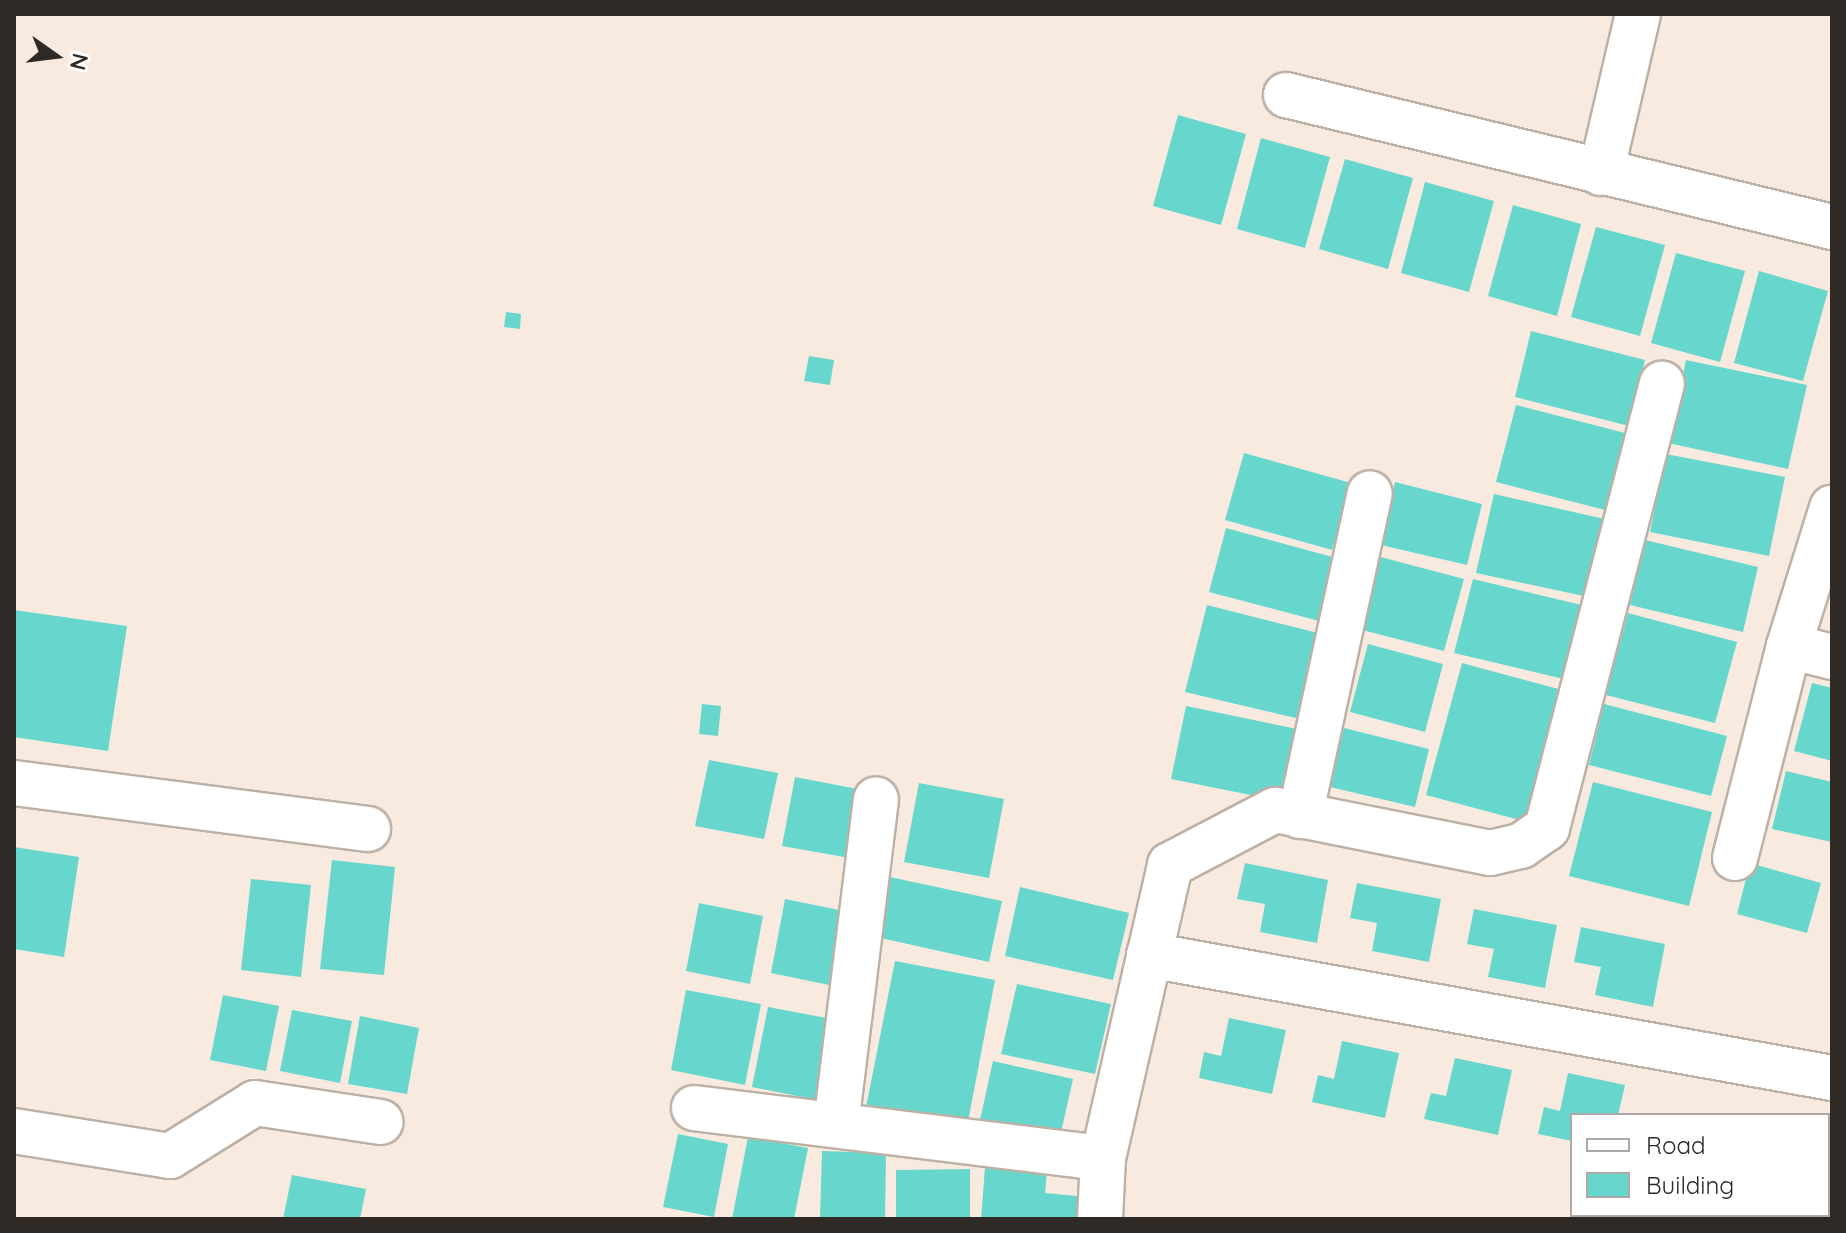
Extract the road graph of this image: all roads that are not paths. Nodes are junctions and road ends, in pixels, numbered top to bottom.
1 (1638, 14) edge
2 (1286, 95) dead end
3 (1601, 173) junction
4 (1832, 227) edge
5 (1662, 384) dead end
6 (1370, 493) dead end
7 (1832, 508) edge
8 (1789, 646) junction
9 (1832, 657) edge
10 (14, 783) edge
11 (876, 799) dead end
12 (1300, 816) junction
13 (368, 829) dead end
14 (1735, 858) dead end
15 (1149, 955) junction
16 (1832, 1078) edge
17 (694, 1108) dead end
18 (381, 1122) dead end
19 (836, 1125) junction
20 (14, 1131) edge
21 (1103, 1158) junction
22 (1100, 1219) edge

1 - 3 street
2 - 3 street
3 - 4 street
5 - 12 street
6 - 12 street
7 - 8 street
8 - 9 street
8 - 14 street
10 - 13 street
11 - 19 street
12 - 15 street
15 - 16 street
15 - 21 street
17 - 19 street
18 - 20 street
19 - 21 street
21 - 22 street

